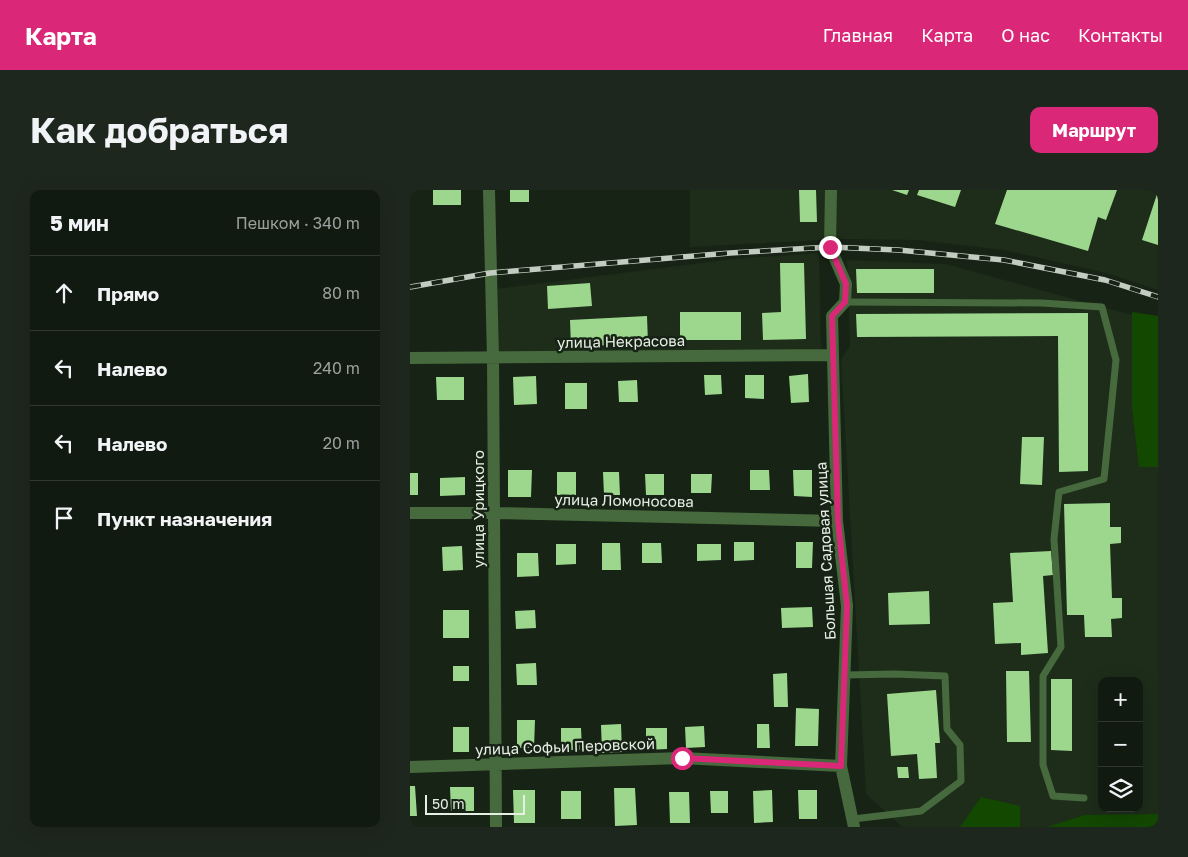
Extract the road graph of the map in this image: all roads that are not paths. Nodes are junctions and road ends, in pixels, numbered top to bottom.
1 (489, 190) edge
2 (831, 190) edge
3 (845, 302) junction
4 (832, 354) junction
5 (410, 358) edge
6 (493, 359) junction
7 (410, 513) edge
8 (494, 513) junction
9 (838, 521) junction
10 (846, 675) junction
11 (494, 766) junction
12 (841, 766) junction
13 (410, 767) edge
14 (1084, 798) dead end
15 (853, 823) edge
16 (496, 827) edge

1 - 6 street, улица Урицкого
2 - 3 street, Большая Садовая улица
3 - 4 street, Большая Садовая улица
3 - 14 lane
4 - 6 street, улица Некрасова
4 - 9 street, Большая Садовая улица
5 - 6 street, улица Некрасова
6 - 8 street, улица Урицкого
7 - 8 street, улица Ломоносова
8 - 9 street, улица Ломоносова
8 - 11 street, улица Урицкого
9 - 10 street, Большая Садовая улица
10 - 12 street, Большая Садовая улица
10 - 15 lane
11 - 12 street, улица Софьи Перовской
11 - 13 street, улица Софьи Перовской
11 - 16 street, улица Урицкого
12 - 15 street, Большая Садовая улица

